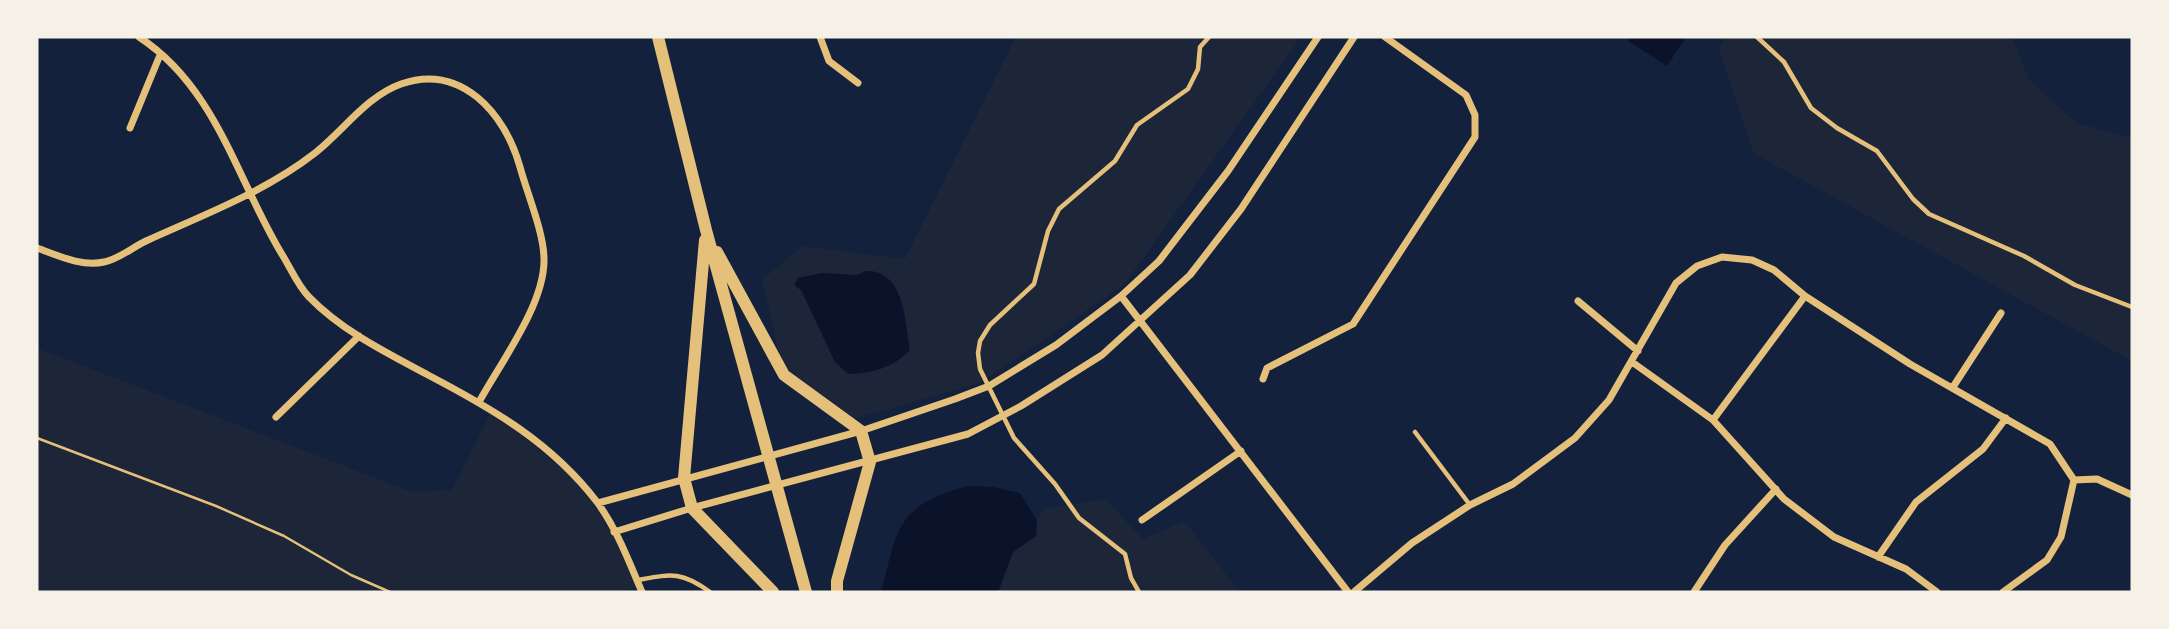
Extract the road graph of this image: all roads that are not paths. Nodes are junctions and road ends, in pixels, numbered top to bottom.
1 (139, 37) edge
2 (658, 37) edge
3 (820, 37) edge
4 (1209, 37) edge
5 (1318, 37) edge
6 (1354, 37) edge
7 (1385, 37) edge
8 (1757, 37) edge
9 (160, 55) junction
10 (858, 83) dead end
11 (130, 128) dead end
12 (250, 194) junction
13 (706, 230) junction
14 (37, 248) edge
15 (1121, 296) junction
16 (1805, 296) junction
17 (1578, 301) dead end
18 (2132, 307) edge
19 (2001, 313) dead end
20 (1141, 323) junction
21 (359, 336) junction
22 (1638, 351) junction
23 (1632, 362) junction
24 (1263, 379) dead end
25 (989, 386) junction
26 (1953, 387) junction
27 (479, 402) junction
28 (1005, 415) junction
29 (276, 417) dead end
30 (2006, 418) junction
31 (1713, 420) junction
32 (861, 431) junction
33 (1415, 432) dead end
34 (1241, 451) junction
35 (769, 456) junction
36 (870, 462) junction
37 (684, 478) junction
38 (2074, 480) junction
39 (777, 487) junction
40 (1776, 489) junction
41 (2132, 495) edge
42 (598, 503) junction
43 (1470, 505) junction
44 (692, 508) junction
45 (1142, 520) dead end
46 (614, 532) junction
47 (1878, 557) junction
48 (637, 580) junction
49 (642, 592) edge
50 (710, 592) edge
51 (773, 592) edge
52 (806, 592) edge
53 (837, 592) edge
54 (1139, 592) edge
55 (1348, 592) edge
56 (1354, 592) edge
57 (1694, 592) edge
58 (1937, 592) edge
59 (2003, 592) edge

1 - 9 street
2 - 13 street
3 - 10 street
4 - 25 lane
5 - 15 street
6 - 20 street
7 - 24 street
8 - 18 lane
9 - 11 street
9 - 12 street
12 - 14 street
12 - 21 street
12 - 27 street
13 - 32 street
13 - 35 street
13 - 37 street
15 - 20 street
15 - 25 street
16 - 22 street
16 - 26 street
16 - 31 street
17 - 22 street
19 - 26 street
20 - 28 street
20 - 34 street
21 - 27 street
21 - 29 street
22 - 23 street
23 - 31 street
23 - 43 street
25 - 28 lane
25 - 32 street
26 - 30 street
27 - 42 street
28 - 36 street
28 - 54 lane
30 - 38 street
30 - 47 street
31 - 40 street
32 - 35 street
32 - 36 street
33 - 43 lane
34 - 45 street
34 - 55 street
35 - 37 street
35 - 39 street
36 - 39 street
36 - 53 street
37 - 42 street
37 - 44 street
38 - 41 street
38 - 59 street
39 - 44 street
39 - 52 street
40 - 47 street
40 - 57 street
42 - 46 street
43 - 56 street
44 - 46 street
44 - 51 street
46 - 48 street
47 - 58 street
48 - 49 street
48 - 50 lane

